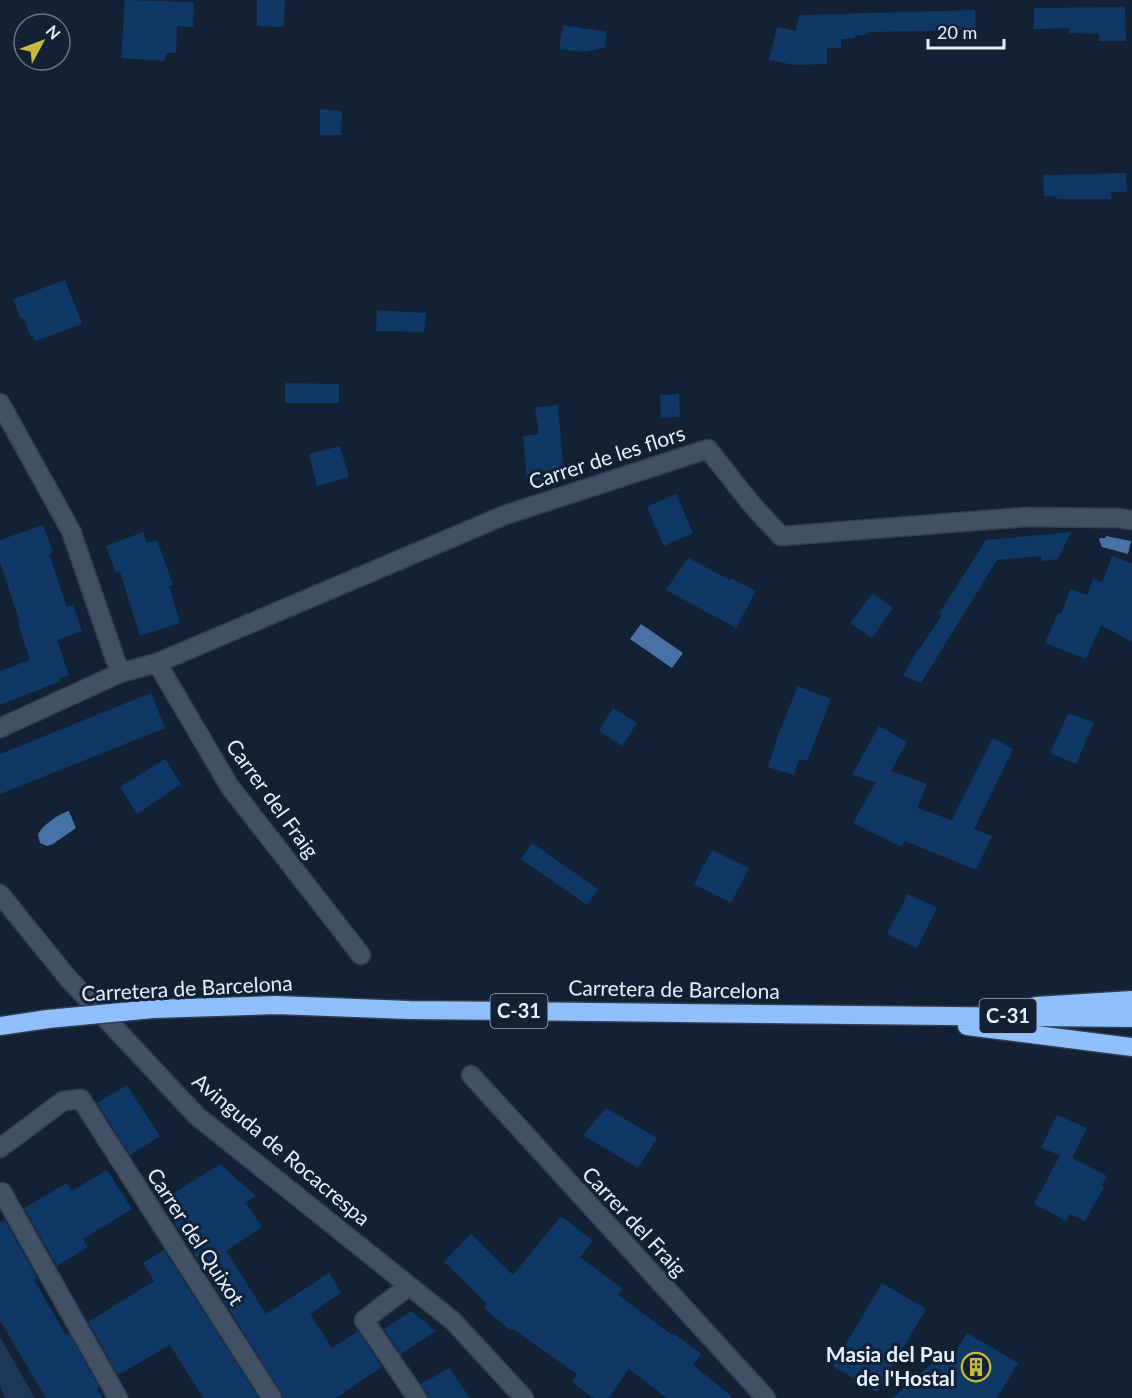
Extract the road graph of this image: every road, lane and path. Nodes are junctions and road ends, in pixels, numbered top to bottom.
1 (0, 403) edge
2 (1132, 520) edge
3 (157, 663) junction
4 (120, 673) junction
5 (0, 728) edge
6 (0, 894) edge
7 (361, 955) dead end
8 (1132, 1000) edge
9 (885, 1015) junction
10 (1132, 1018) edge
11 (0, 1026) edge
12 (1132, 1047) edge
13 (471, 1075) dead end
14 (0, 1148) edge
15 (2, 1192) dead end
16 (409, 1286) junction
17 (118, 1398) edge
18 (272, 1398) edge
19 (417, 1398) edge
20 (524, 1398) edge
21 (766, 1398) edge

1 - 4 street
2 - 3 street, Carrer de les flors
3 - 4 street
3 - 7 street, Carrer del Fraig
4 - 5 street
6 - 16 street, Avinguda de Rocacrespa
8 - 9 highway
9 - 10 highway, Carretera de Barcelona / C-31
9 - 11 highway, Carretera de Barcelona / C-31, bridge
9 - 12 highway
13 - 21 street, Carrer del Fraig
14 - 18 street, Carrer del Quixot
15 - 17 street
16 - 19 street
16 - 20 street, Avinguda de Rocacrespa

